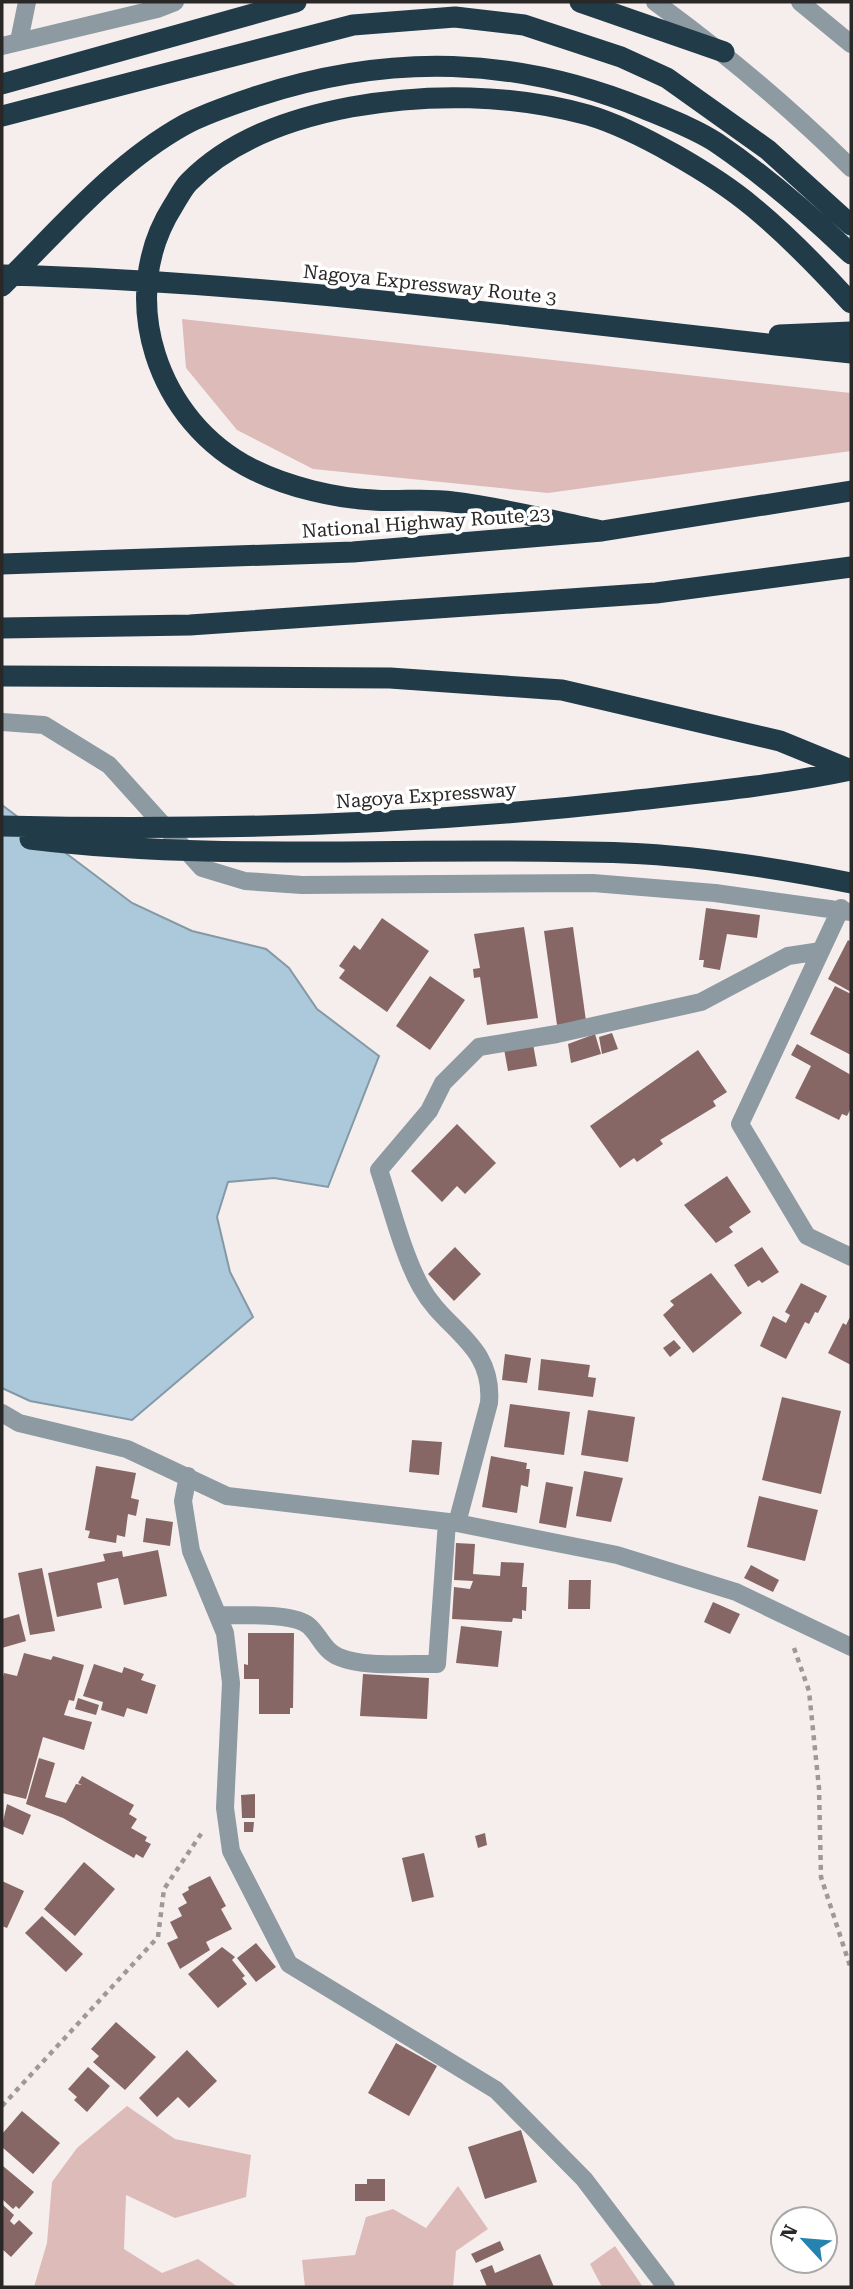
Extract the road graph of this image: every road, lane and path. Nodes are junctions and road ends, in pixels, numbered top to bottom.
1 (27, 2) edge
2 (175, 2) edge
3 (296, 2) edge
4 (580, 2) edge
5 (655, 2) edge
6 (800, 2) edge
7 (19, 41) junction
8 (851, 44) edge
9 (2, 46) edge
10 (724, 52) junction
11 (2, 84) edge
12 (2, 116) edge
13 (851, 168) edge
14 (851, 225) edge
15 (851, 254) edge
16 (2, 275) edge
17 (2, 286) edge
18 (851, 303) edge
19 (851, 332) edge
20 (703, 338) junction
21 (851, 353) edge
22 (851, 491) edge
23 (602, 531) junction
24 (2, 564) edge
25 (851, 567) edge
26 (2, 628) edge
27 (2, 676) edge
28 (2, 722) edge
29 (851, 770) edge
30 (2, 826) edge
31 (2, 835) edge
32 (851, 883) edge
33 (846, 910) edge
34 (821, 951) junction
35 (851, 1257) edge
36 (2, 1413) edge
37 (188, 1476) junction
38 (452, 1523) junction
39 (218, 1615) junction
40 (792, 1619) junction
41 (851, 1647) edge
42 (225, 1808) junction
43 (851, 1969) edge
44 (2, 2105) edge
45 (666, 2287) edge

1 - 7 street
2 - 7 street
3 - 11 highway
4 - 10 highway
5 - 10 street
6 - 8 street
7 - 9 street
10 - 13 street
12 - 14 highway
15 - 17 highway
16 - 20 highway, Nagoya Expressway Route 3
18 - 23 highway
19 - 20 highway
20 - 21 highway, Nagoya Expressway Route 3
22 - 23 highway, National Highway Route 23
23 - 24 highway, National Highway Route 23
25 - 26 highway
27 - 29 highway
28 - 33 street
29 - 30 highway, Nagoya Expressway
31 - 32 highway
33 - 34 street
34 - 35 street
34 - 38 street
36 - 37 street
37 - 38 street
37 - 39 street
38 - 39 street
38 - 40 street
39 - 42 street
40 - 41 street
40 - 43 path
42 - 44 path
42 - 45 street

